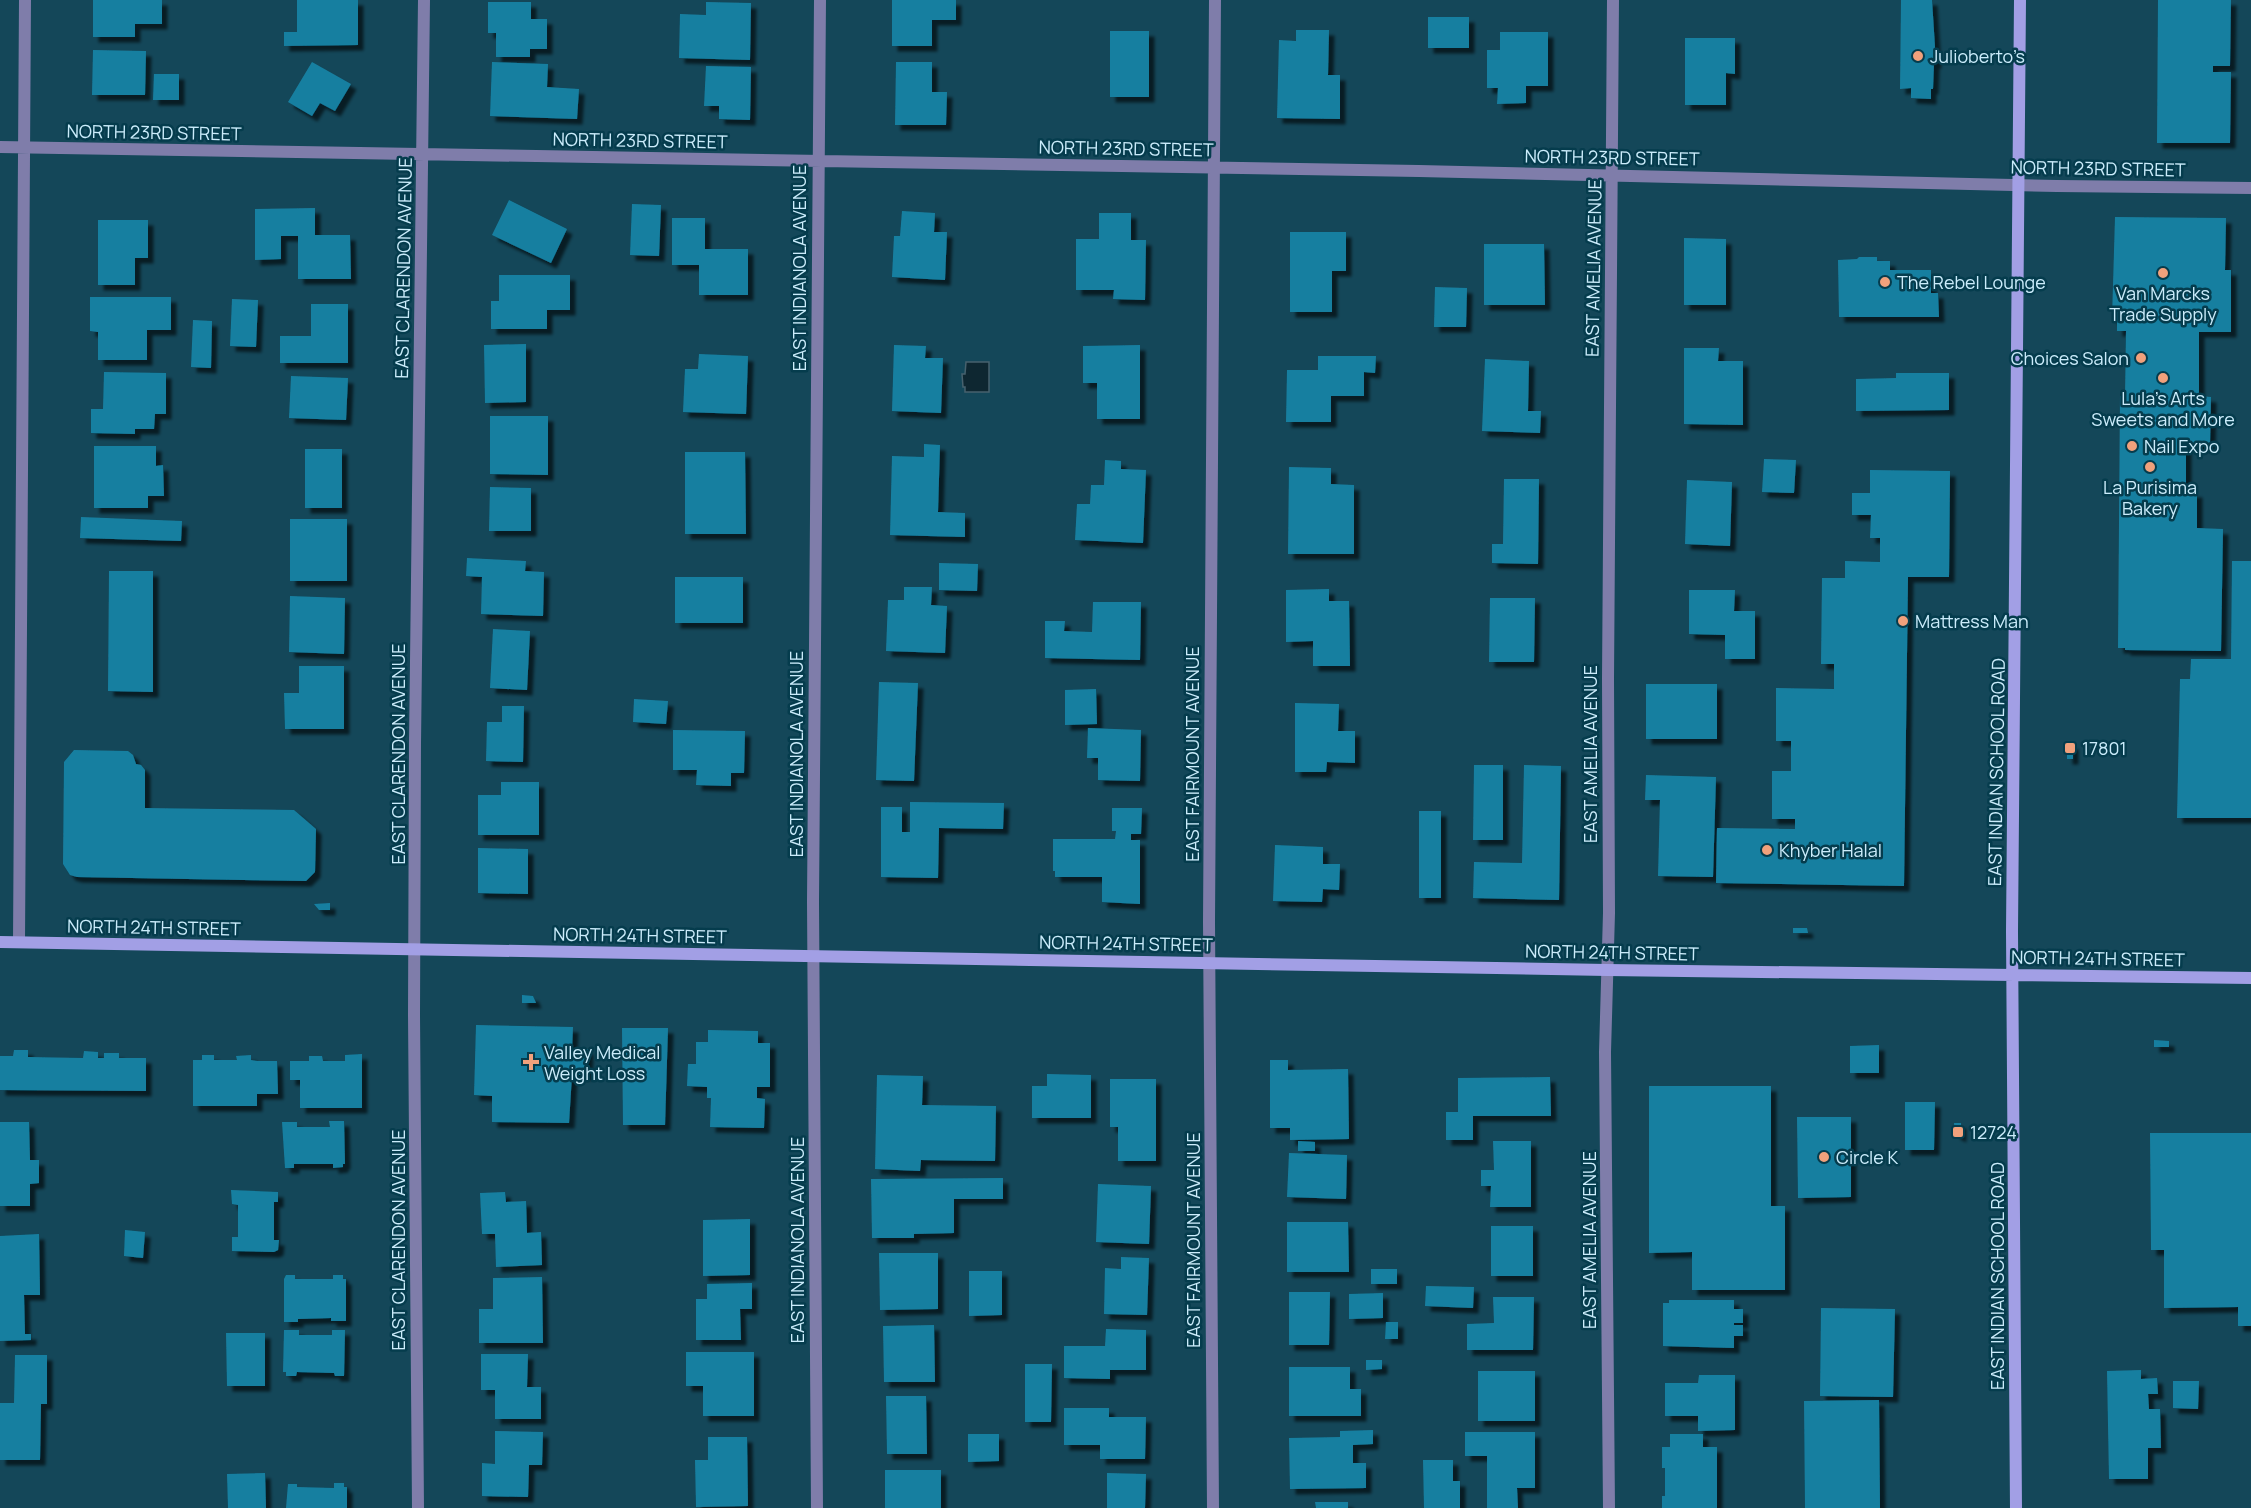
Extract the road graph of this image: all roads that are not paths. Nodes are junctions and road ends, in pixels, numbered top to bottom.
1 (25, 0) edge
2 (423, 0) edge
3 (820, 0) edge
4 (1215, 0) edge
5 (1613, 0) edge
6 (2020, 0) edge
7 (0, 147) edge
8 (23, 148) junction
9 (422, 154) junction
10 (818, 161) junction
11 (1213, 168) junction
12 (1612, 175) junction
13 (2019, 185) junction
14 (2251, 188) edge
15 (0, 942) edge
16 (18, 942) junction
17 (415, 949) junction
18 (813, 956) junction
19 (1209, 963) junction
20 (1607, 970) junction
21 (2013, 975) junction
22 (2251, 978) edge
23 (418, 1508) edge
24 (817, 1508) edge
25 (1213, 1508) edge
26 (1609, 1508) edge
27 (2016, 1508) edge

1 - 8 street
2 - 9 street, EAST CLARENDON AVENUE
3 - 10 street, EAST INDIANOLA AVENUE
4 - 11 street, EAST FAIRMOUNT AVENUE
5 - 12 street, EAST AMELIA AVENUE
6 - 13 main road, EAST INDIAN SCHOOL ROAD
7 - 8 street, NORTH 23RD STREET
8 - 9 street, NORTH 23RD STREET
8 - 16 street
9 - 10 street, NORTH 23RD STREET
9 - 17 street, EAST CLARENDON AVENUE
10 - 11 street, NORTH 23RD STREET
10 - 18 street, EAST INDIANOLA AVENUE
11 - 12 street, NORTH 23RD STREET
11 - 19 street, EAST FAIRMOUNT AVENUE
12 - 13 street, NORTH 23RD STREET
12 - 20 street, EAST AMELIA AVENUE
13 - 14 street, NORTH 23RD STREET
13 - 21 main road, EAST INDIAN SCHOOL ROAD
15 - 16 main road, NORTH 24TH STREET
16 - 17 main road, NORTH 24TH STREET
17 - 18 main road, NORTH 24TH STREET
17 - 23 street, EAST CLARENDON AVENUE
18 - 19 main road, NORTH 24TH STREET
18 - 24 street, EAST INDIANOLA AVENUE
19 - 20 main road, NORTH 24TH STREET
19 - 25 street, EAST FAIRMOUNT AVENUE
20 - 21 main road, NORTH 24TH STREET
20 - 26 street, EAST AMELIA AVENUE
21 - 22 main road, NORTH 24TH STREET
21 - 27 main road, EAST INDIAN SCHOOL ROAD

